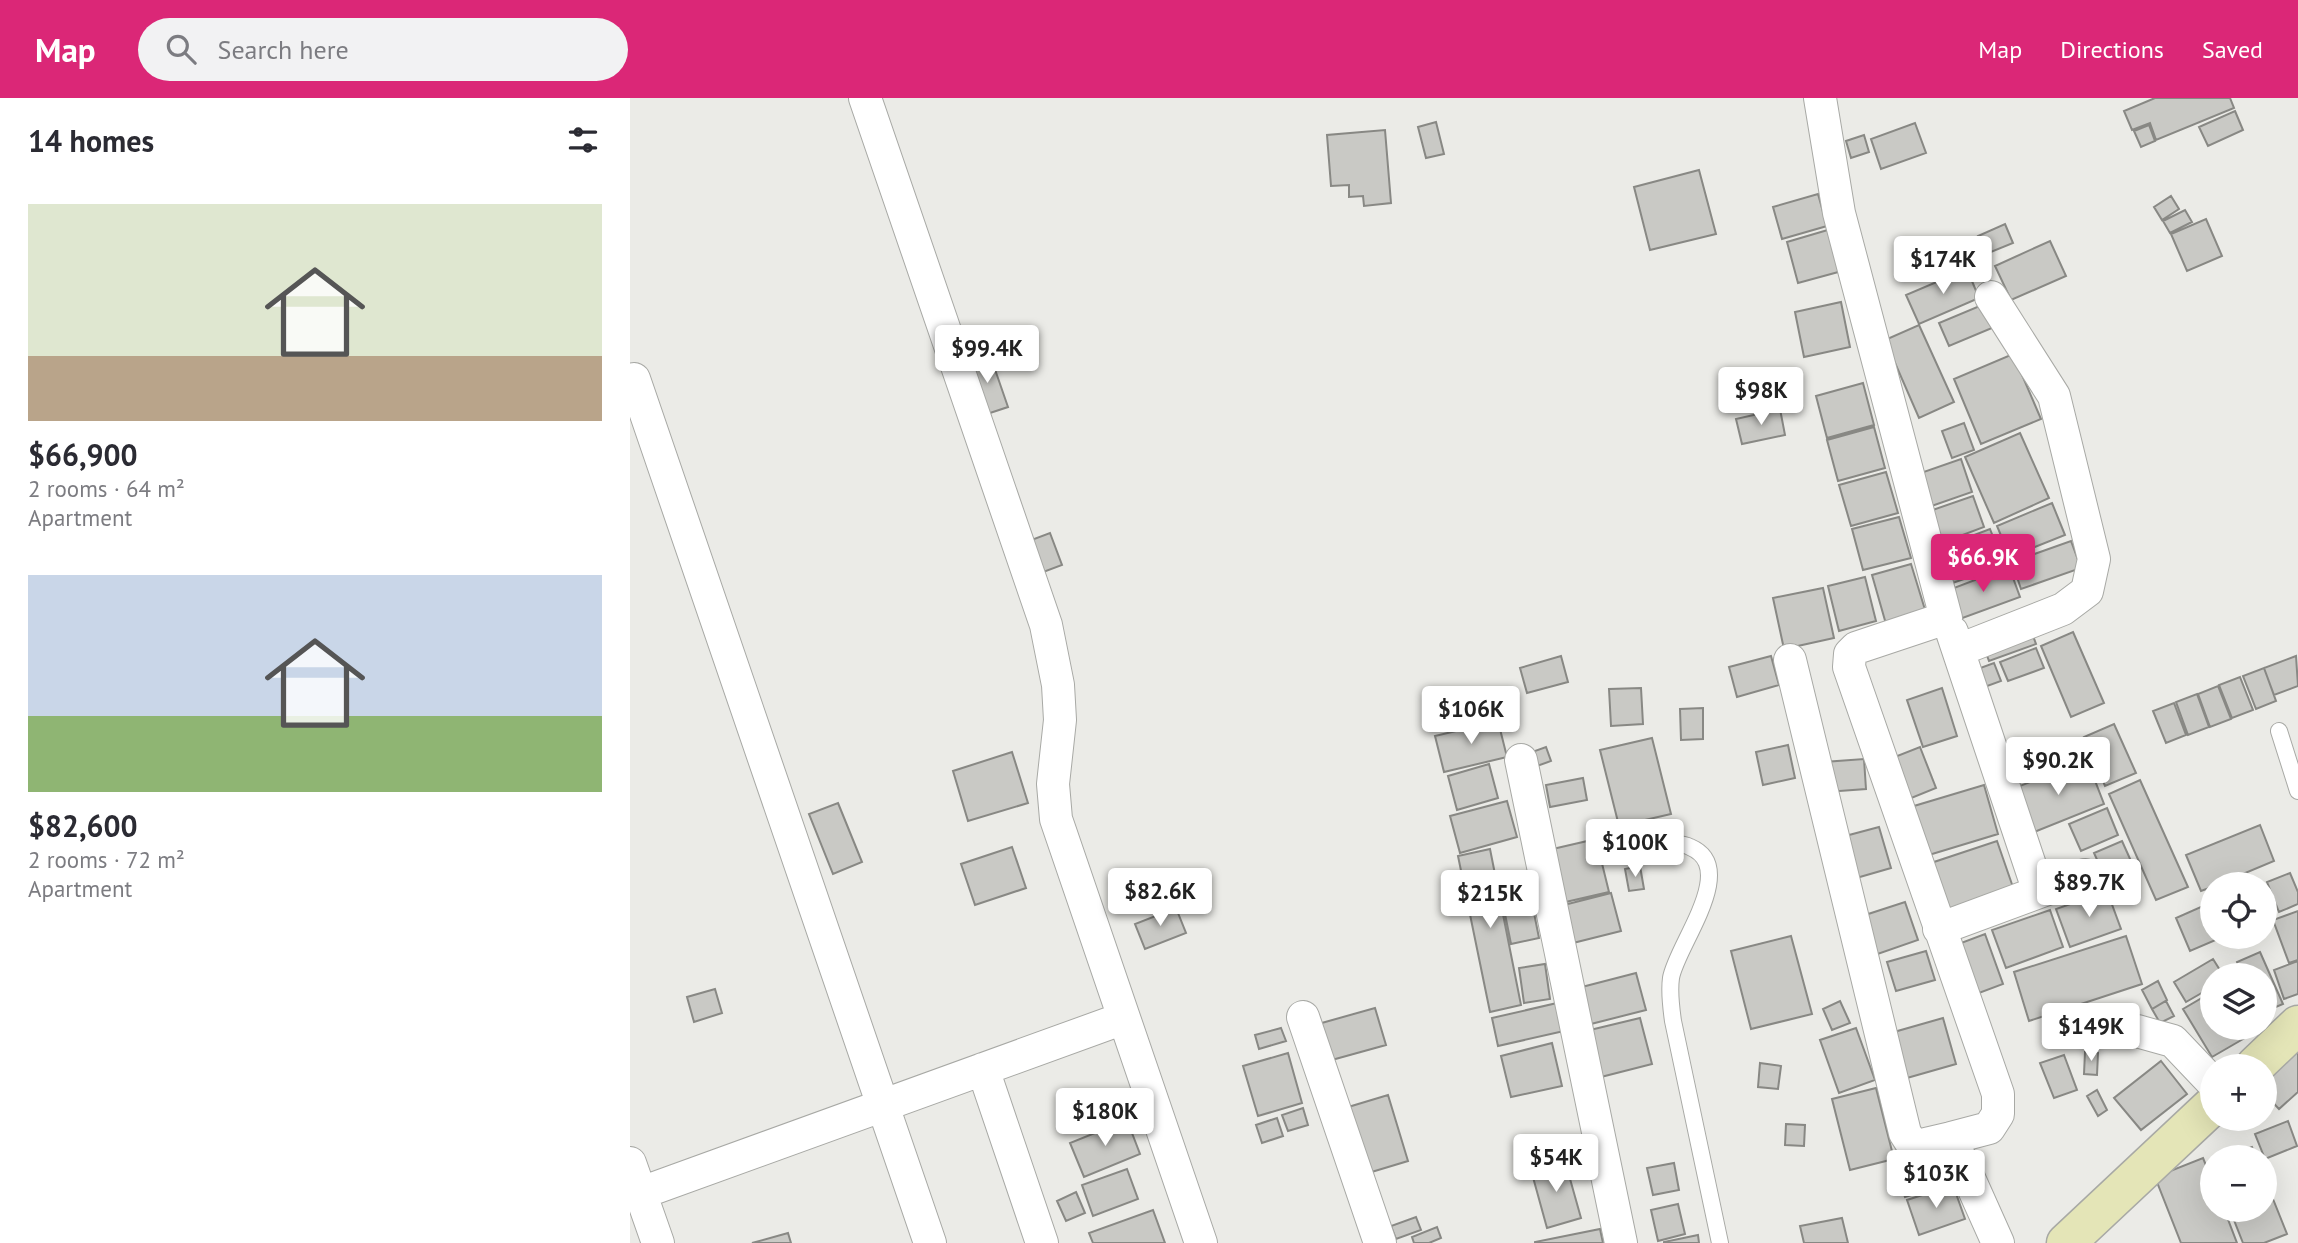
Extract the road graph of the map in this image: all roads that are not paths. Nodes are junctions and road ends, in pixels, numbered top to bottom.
1 (865, 98) edge
2 (1820, 98) edge
3 (1991, 297) dead end
4 (634, 379) dead end
5 (1946, 618) junction
6 (1959, 650) junction
7 (1790, 660) dead end
8 (2279, 731) dead end
9 (1521, 760) dead end
10 (2298, 792) edge
11 (1664, 843) dead end
12 (2085, 875) dead end
13 (2039, 892) junction
14 (1939, 929) junction
15 (1303, 1017) dead end
16 (1124, 1018) junction
17 (2298, 1025) edge
18 (2119, 1032) dead end
19 (2268, 1054) edge
20 (983, 1069) junction
21 (2200, 1069) edge
22 (882, 1107) junction
23 (2200, 1117) edge
24 (1951, 1138) junction
25 (630, 1163) edge
26 (641, 1193) junction
27 (658, 1243) edge
28 (930, 1243) edge
29 (1042, 1243) edge
30 (1201, 1243) edge
31 (1380, 1243) edge
32 (1621, 1243) edge
33 (1720, 1243) edge
34 (1998, 1243) edge
35 (2066, 1243) edge

1 - 16 street
2 - 5 street
3 - 6 street
4 - 22 street
5 - 6 street
5 - 14 street
6 - 13 street
7 - 24 street
8 - 10 lane
9 - 32 street
11 - 33 lane
12 - 13 street
13 - 14 street
14 - 24 street
15 - 31 street
16 - 20 street
16 - 30 street
17 - 19 main road
18 - 21 street
20 - 22 street
20 - 29 street
22 - 26 street
22 - 28 street
23 - 35 main road
24 - 34 street
25 - 26 street
26 - 27 street

